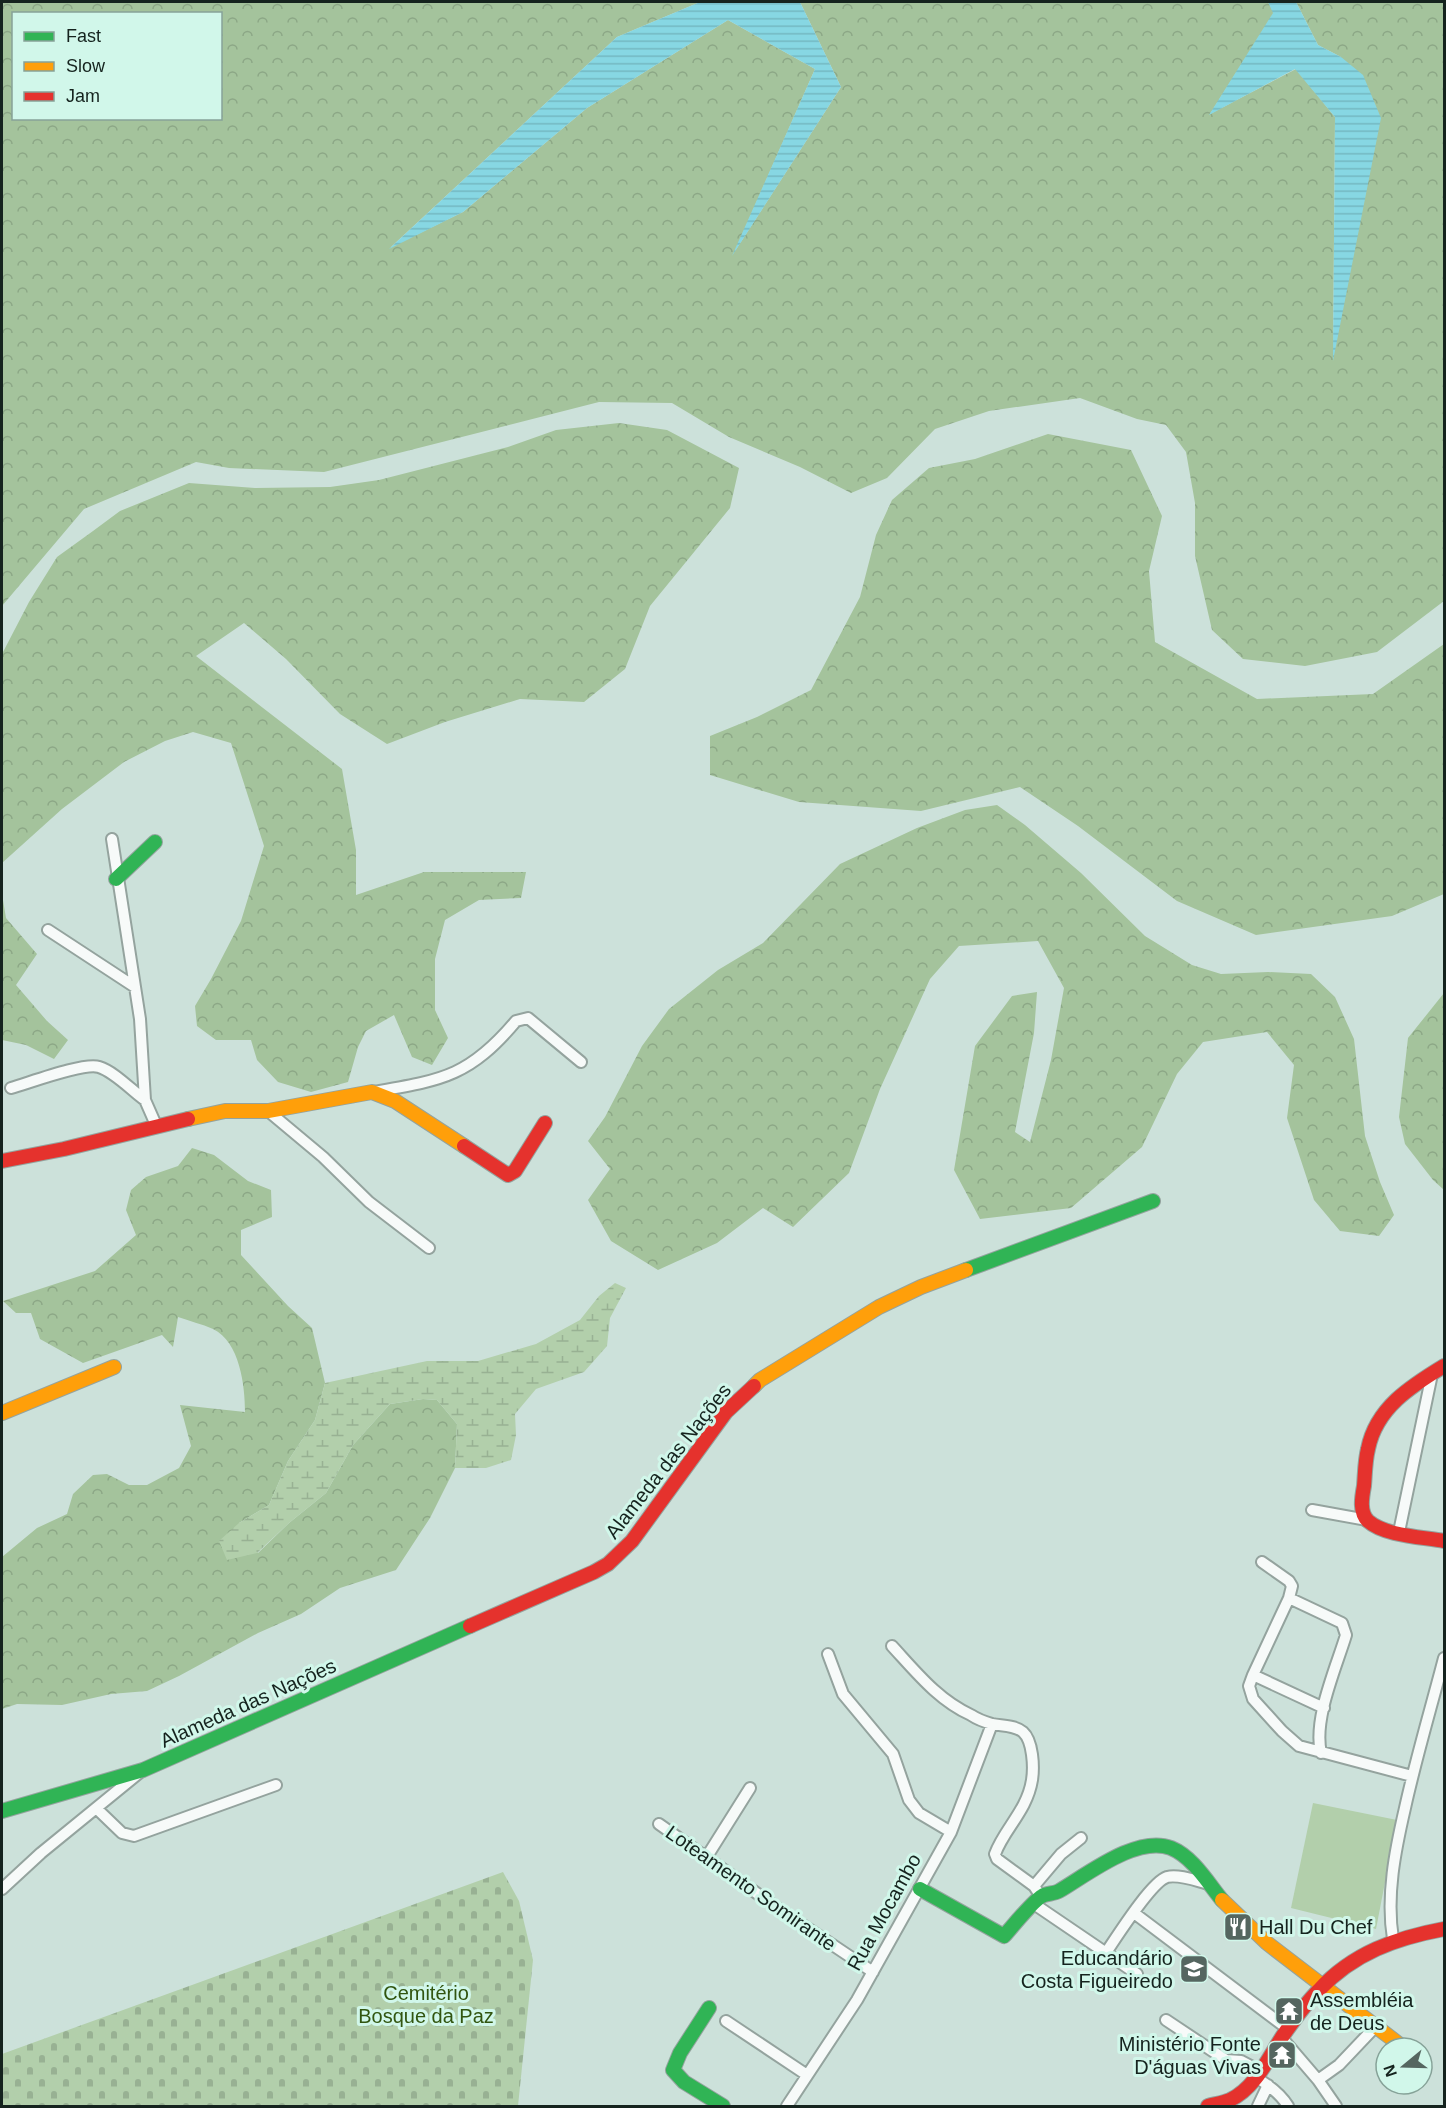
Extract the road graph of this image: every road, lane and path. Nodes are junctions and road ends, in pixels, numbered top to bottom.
1 (112, 839) dead end
2 (155, 842) dead end
3 (116, 879) junction
4 (48, 930) dead end
5 (135, 987) junction
6 (581, 1062) dead end
7 (11, 1088) dead end
8 (372, 1092) junction
9 (145, 1100) junction
10 (268, 1111) junction
11 (545, 1123) dead end
12 (156, 1125) junction
13 (2, 1161) edge
14 (1153, 1201) dead end
15 (429, 1248) dead end
16 (114, 1367) dead end
17 (1438, 1370) edge
18 (2, 1413) edge
19 (1312, 1510) dead end
20 (1367, 1520) junction
21 (1399, 1532) junction
22 (1444, 1541) edge
23 (1262, 1562) dead end
24 (1289, 1598) junction
25 (892, 1646) dead end
26 (828, 1654) dead end
27 (1444, 1658) edge
28 (1253, 1675) junction
29 (1324, 1708) junction
30 (992, 1724) junction
31 (1321, 1753) junction
32 (143, 1770) junction
33 (1412, 1776) junction
34 (276, 1785) dead end
35 (750, 1788) dead end
36 (96, 1808) junction
37 (2, 1811) edge
38 (659, 1824) dead end
39 (951, 1832) junction
40 (1081, 1838) dead end
41 (706, 1858) junction
42 (1209, 1884) junction
43 (2, 1889) edge
44 (920, 1889) junction
45 (1036, 1895) junction
46 (1134, 1913) junction
47 (1444, 1929) edge
48 (1393, 1939) junction
49 (1106, 1954) junction
50 (873, 1972) junction
51 (1137, 1974) dead end
52 (1324, 1985) junction
53 (709, 2008) dead end
54 (1166, 2020) dead end
55 (726, 2021) dead end
56 (1376, 2025) junction
57 (1285, 2034) junction
58 (1389, 2036) edge
59 (1258, 2074) junction
60 (807, 2075) junction
61 (1318, 2080) junction
62 (1268, 2085) junction
63 (723, 2106) edge
64 (787, 2106) edge
65 (1208, 2106) edge
66 (1258, 2106) edge
67 (1288, 2106) edge
68 (1336, 2106) edge

1 - 3 street
2 - 3 street
3 - 5 street
4 - 5 street
5 - 9 street
6 - 8 street
7 - 9 street
8 - 10 street
8 - 11 street
9 - 12 street
10 - 12 street
10 - 15 street
12 - 13 street
14 - 32 street, Alameda das Nações
16 - 18 street
17 - 20 street
17 - 21 street
19 - 20 street
20 - 21 street
21 - 22 street
23 - 24 street
24 - 28 street
24 - 29 street
25 - 30 street
26 - 39 street
27 - 33 street
28 - 29 street
28 - 31 street
29 - 31 street
30 - 39 street, Rua Mocambo
30 - 45 street
31 - 33 street
32 - 36 street, Alameda das Nações
32 - 37 street, Alameda das Nações
33 - 48 street
34 - 36 street
35 - 41 street
36 - 43 street, Alameda das Nações
38 - 41 street, Loteamento Somirante
39 - 44 street, Rua Mocambo
40 - 45 street
41 - 50 street, Loteamento Somirante
42 - 45 street
42 - 46 street
42 - 52 street
44 - 45 street
44 - 50 street, Rua Mocambo
45 - 49 street
46 - 49 street
46 - 57 street
47 - 48 street
48 - 52 street
49 - 51 street
50 - 60 street, Rua Mocambo
52 - 56 street
52 - 57 street
53 - 63 street
54 - 59 street
55 - 60 street
56 - 58 street
56 - 61 street
57 - 59 street
57 - 61 street
59 - 62 street
59 - 65 street
60 - 64 street, Rua Mocambo
61 - 68 street
62 - 66 street
62 - 67 street

